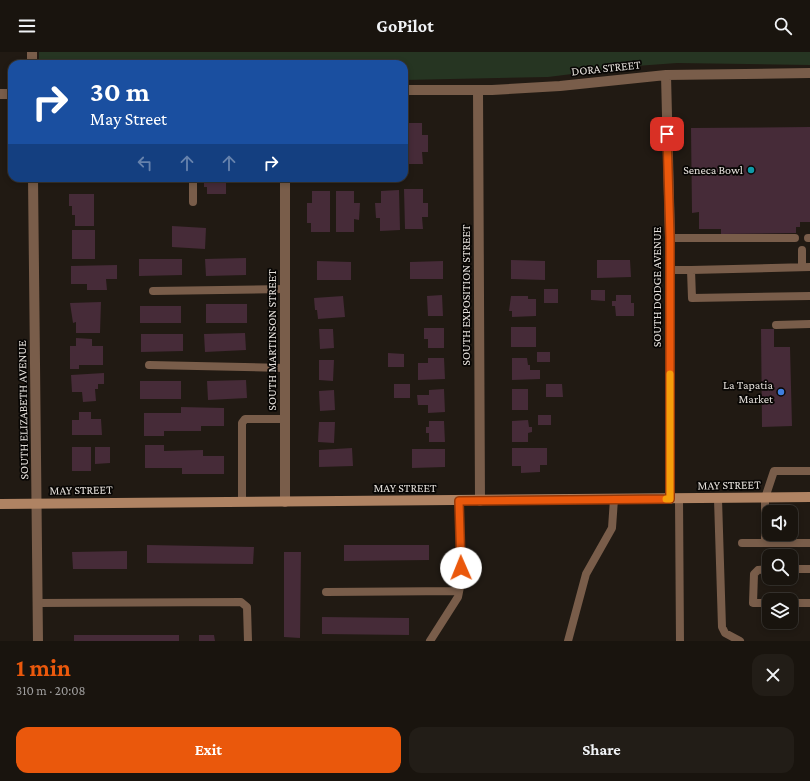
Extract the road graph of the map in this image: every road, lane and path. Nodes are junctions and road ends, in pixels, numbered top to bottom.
1 (810, 73) edge
2 (666, 75) junction
3 (408, 90) edge
4 (478, 90) junction
5 (33, 182) edge
6 (193, 182) edge
7 (285, 182) edge
8 (193, 202) dead end
9 (670, 238) junction
10 (795, 238) dead end
11 (802, 250) dead end
12 (806, 267) edge
13 (670, 270) junction
14 (692, 270) junction
15 (285, 289) junction
16 (153, 291) dead end
17 (810, 296) edge
18 (810, 324) edge
19 (776, 325) dead end
20 (149, 365) dead end
21 (285, 368) junction
22 (285, 419) junction
23 (810, 471) edge
24 (810, 497) edge
25 (765, 498) junction
26 (674, 499) junction
27 (718, 499) junction
28 (614, 500) junction
29 (459, 501) junction
30 (480, 501) junction
31 (242, 502) junction
32 (285, 502) junction
33 (0, 504) edge
34 (37, 504) junction
35 (742, 543) dead end
36 (765, 543) junction
37 (810, 543) edge
38 (798, 569) edge
39 (810, 569) edge
40 (762, 570) edge
41 (459, 591) junction
42 (326, 592) dead end
43 (38, 603) junction
44 (762, 603) edge
45 (798, 603) edge
46 (810, 603) edge
47 (38, 641) edge
48 (248, 641) edge
49 (430, 641) edge
50 (568, 641) edge
51 (680, 641) edge
52 (740, 641) edge

1 - 2 street, DORA STREET
2 - 4 street, DORA STREET
2 - 9 street, SOUTH DODGE AVENUE
3 - 4 street, DORA STREET
4 - 30 street, SOUTH EXPOSITION STREET
5 - 34 street, SOUTH ELIZABETH AVENUE
6 - 8 lane
7 - 15 street, SOUTH MARTINSON STREET
9 - 10 lane
9 - 13 street, SOUTH DODGE AVENUE
11 - 12 lane
12 - 14 lane
13 - 14 lane
13 - 26 street, SOUTH DODGE AVENUE
14 - 17 lane
15 - 16 lane
15 - 21 street, SOUTH MARTINSON STREET
18 - 19 lane
20 - 21 lane
21 - 22 street, SOUTH MARTINSON STREET
22 - 31 lane
22 - 32 street, SOUTH MARTINSON STREET
23 - 25 lane
24 - 25 street, MAY STREET
25 - 27 street, MAY STREET
25 - 36 lane
26 - 27 street, MAY STREET
26 - 28 street, MAY STREET
26 - 51 lane
27 - 52 lane
28 - 30 street, MAY STREET
28 - 50 lane
29 - 30 street, MAY STREET
29 - 32 street, MAY STREET
29 - 41 lane
31 - 32 street, MAY STREET
31 - 34 street, MAY STREET
33 - 34 street, MAY STREET
34 - 43 street, SOUTH ELIZABETH AVENUE
35 - 36 lane
36 - 37 lane
38 - 39 lane
40 - 44 lane
41 - 42 lane
41 - 49 lane
43 - 47 street, SOUTH ELIZABETH AVENUE
43 - 48 lane
45 - 46 lane

